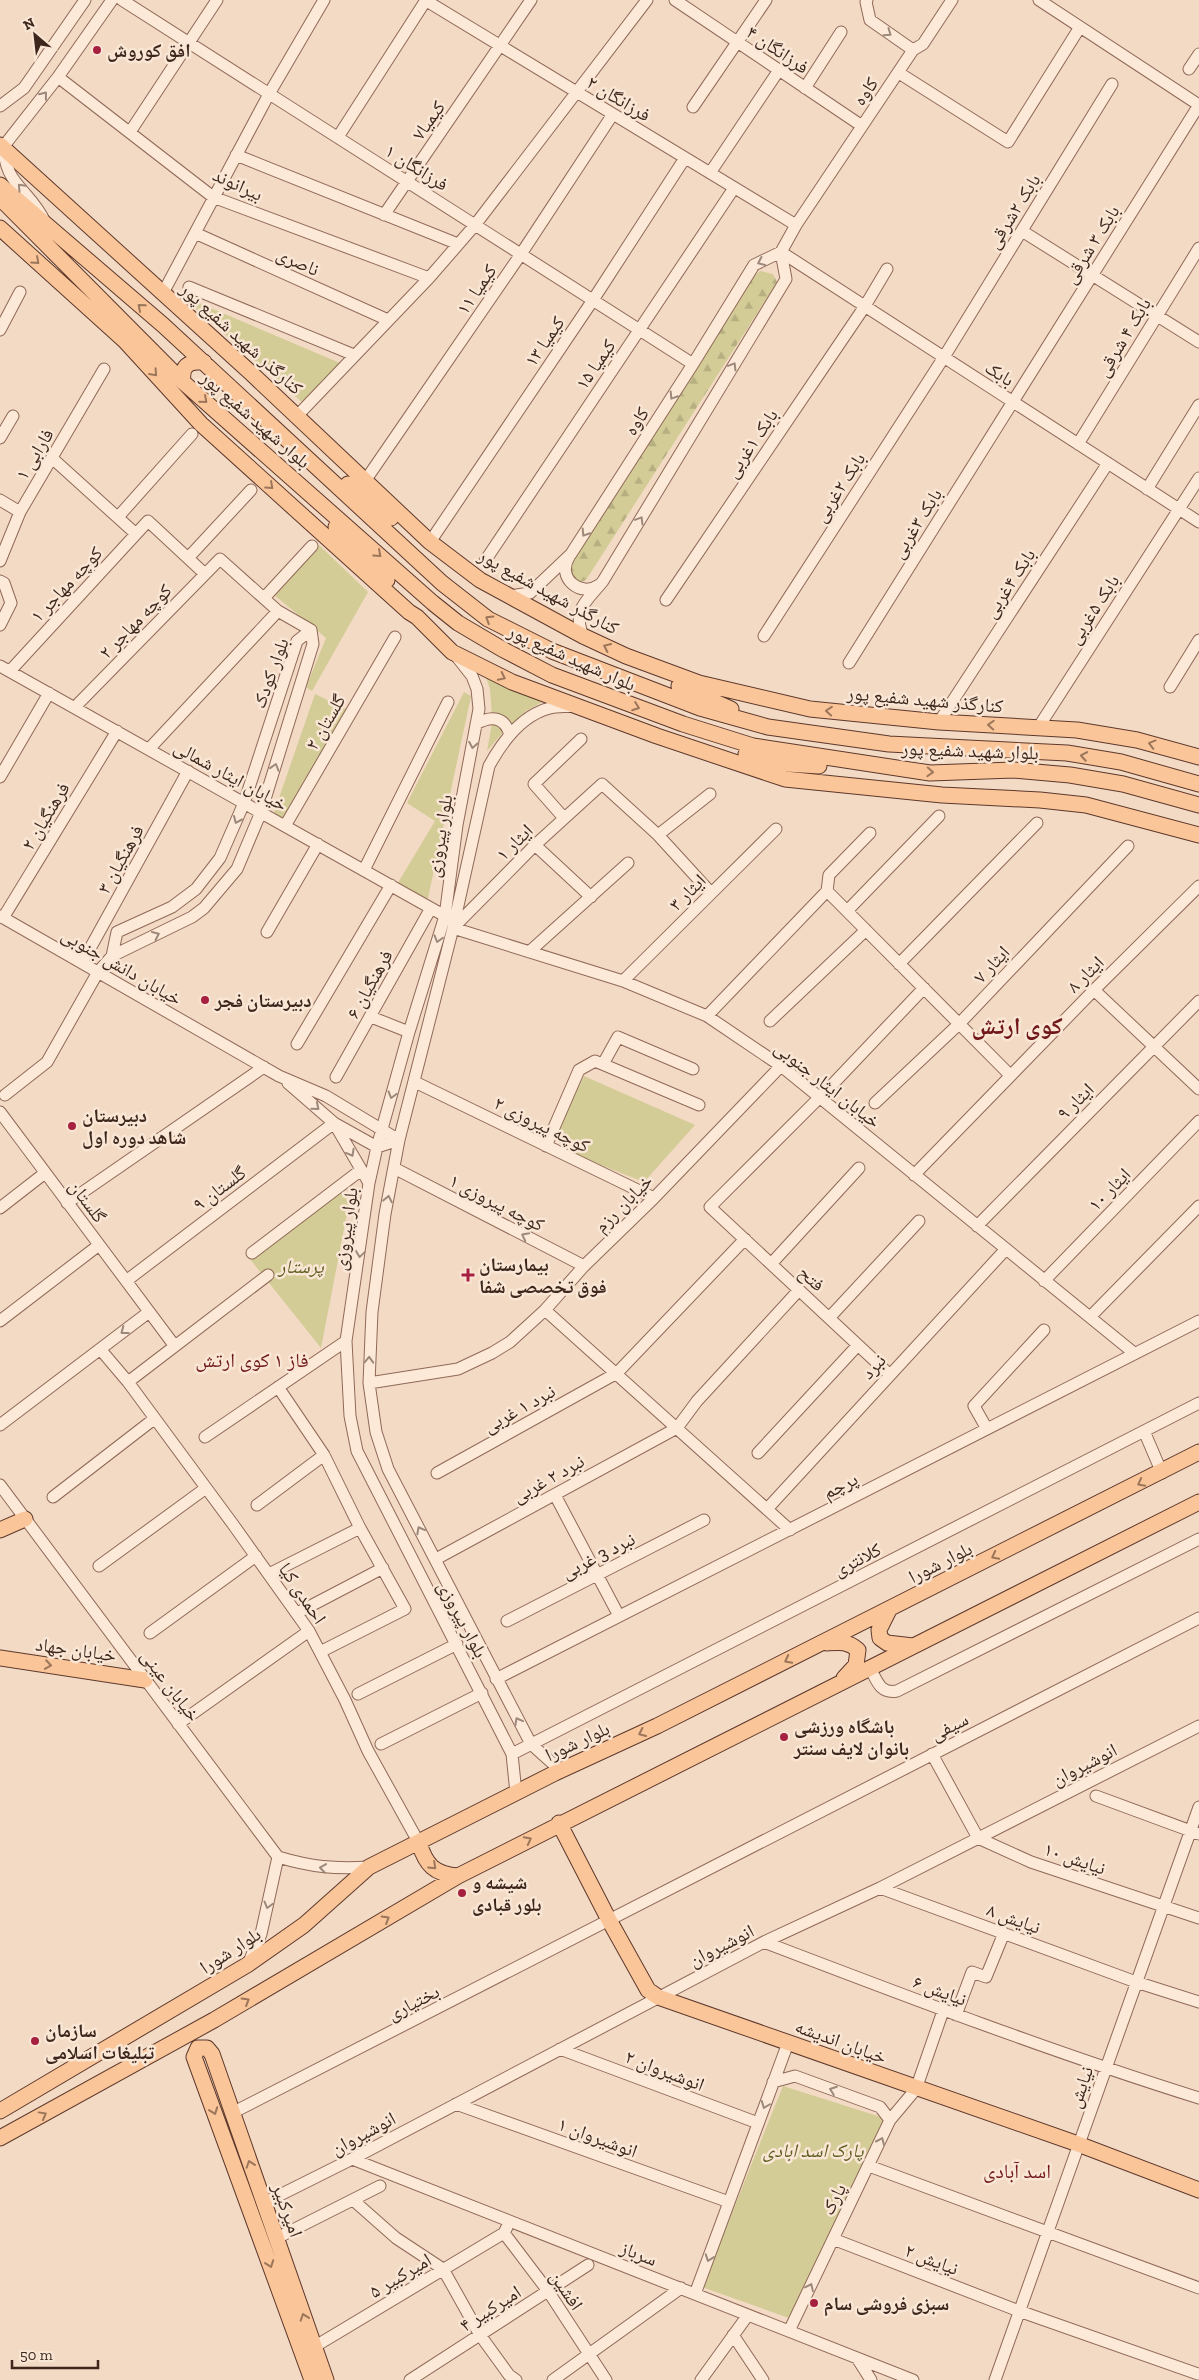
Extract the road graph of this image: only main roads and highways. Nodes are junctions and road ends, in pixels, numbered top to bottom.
1 (2, 146) edge
2 (0, 195) edge
3 (0, 228) edge
4 (163, 325) junction
5 (143, 343) junction
6 (204, 362) junction
7 (183, 382) junction
8 (312, 462) junction
9 (315, 497) junction
10 (430, 542) junction
11 (417, 617) junction
12 (626, 656) junction
13 (768, 727) junction
14 (657, 736) junction
15 (1199, 757) edge
16 (894, 768) junction
17 (1199, 784) edge
18 (1199, 804) edge
19 (1199, 835) edge
20 (1199, 1452) edge
21 (1199, 1502) edge
22 (25, 1519) road end
23 (0, 1530) edge
24 (889, 1610) junction
25 (821, 1644) junction
26 (914, 1646) junction
27 (0, 1658) edge
28 (145, 1680) road end
29 (835, 1686) junction
30 (559, 1824) junction
31 (419, 1843) junction
32 (458, 1876) junction
33 (214, 2020) junction
34 (171, 2045) junction
35 (212, 2054) junction
36 (198, 2065) junction
37 (0, 2111) edge
38 (0, 2138) edge
39 (1199, 2190) edge
40 (312, 2380) edge
41 (326, 2380) edge

1 - 10 main road, کنارگذر شهید شفیع پور
4 -> 2 main road, بلوار شهید شفیع پور
2 - 5 main road, بلوار شهید شفیع پور
3 -> 11 main road
4 - 5 main road
4 - 6 main road, بلوار شهید شفیع پور
5 - 7 main road, بلوار شهید شفیع پور
6 - 7 main road
6 - 8 main road, بلوار شهید شفیع پور
7 -> 9 main road, بلوار شهید شفیع پور
8 - 10 main road
13 -> 8 main road, بلوار شهید شفیع پور
9 - 11 main road
9 -> 16 main road, بلوار شهید شفیع پور
12 -> 10 main road, کنارگذر شهید شفیع پور
11 -> 14 main road
12 - 13 main road
15 -> 12 main road, کنارگذر شهید شفیع پور
17 -> 13 main road, بلوار شهید شفیع پور
14 - 16 main road
14 - 19 main road
16 -> 18 main road, بلوار شهید شفیع پور
20 -> 24 main road, بلوار شورا
21 - 26 main road
22 - 23 main road
24 - 25 main road, بلوار شورا
24 - 26 main road
25 - 29 main road
25 -> 31 main road, بلوار شورا
26 - 29 main road
27 -> 28 main road, خیابان جهاد
29 - 30 main road
32 -> 30 main road
30 - 39 main road, خیابان اندیشه
31 -> 32 main road
31 - 37 main road, بلوار شورا
33 -> 32 main road
33 - 34 main road
33 - 35 main road
34 - 36 main road
38 -> 34 main road
35 - 36 main road
41 -> 35 main road, امیرکبیر
36 -> 40 main road, امیرکبیر

